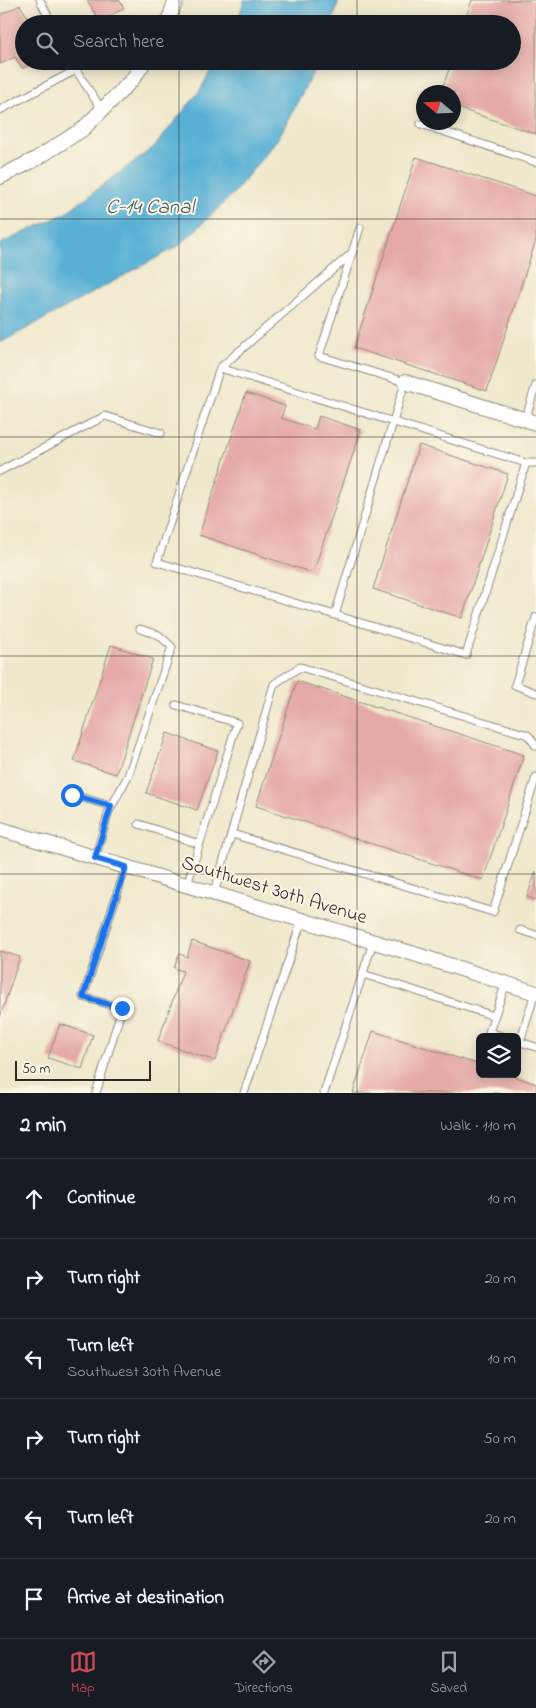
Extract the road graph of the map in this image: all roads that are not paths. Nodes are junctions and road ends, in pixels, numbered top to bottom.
1 (40, 0) edge
2 (176, 0) edge
3 (48, 15) edge
4 (170, 15) edge
5 (76, 70) joint
6 (139, 70) edge
7 (0, 110) edge
8 (102, 110) junction
9 (439, 130) edge
10 (536, 162) edge
11 (0, 177) edge
12 (360, 228) dead end
13 (352, 253) junction
14 (220, 368) junction
15 (405, 382) junction
16 (536, 385) edge
17 (393, 422) junction
18 (530, 422) edge
19 (161, 433) dead end
20 (526, 463) junction
21 (536, 463) edge
22 (0, 471) edge
23 (335, 615) junction
24 (536, 617) edge
25 (140, 629) dead end
26 (536, 693) edge
27 (176, 704) dead end
28 (536, 746) edge
29 (536, 777) edge
30 (72, 795) dead end
31 (111, 806) junction
32 (139, 824) dead end
33 (0, 829) edge
34 (232, 834) junction
35 (199, 844) junction
36 (95, 858) junction
37 (126, 867) junction
38 (187, 885) junction
39 (214, 894) junction
40 (302, 920) junction
41 (520, 930) dead end
42 (536, 935) edge
43 (374, 942) junction
44 (363, 974) junction
45 (506, 983) junction
46 (536, 993) edge
47 (494, 1016) junction
48 (492, 1033) edge
49 (521, 1036) edge
50 (521, 1043) edge
51 (536, 1047) edge
52 (96, 1093) edge
53 (244, 1093) edge
54 (324, 1093) edge

1 - 3 lane
2 - 4 street
5 - 7 lane
5 - 8 lane
6 - 8 street
8 - 11 street
9 - 10 lane
12 - 13 lane
13 - 14 lane
13 - 15 lane
14 - 17 lane
14 - 23 lane
15 - 17 lane
15 - 18 street
16 - 18 lane
17 - 20 lane
17 - 23 lane
19 - 22 lane
20 - 21 lane
20 - 23 lane
24 - 26 lane
25 - 31 lane
27 - 35 lane
28 - 34 lane
29 - 34 lane
30 - 31 lane
31 - 36 lane
32 - 35 lane
33 - 36 street, Southwest 30th Avenue
34 - 39 lane
35 - 38 lane
36 - 37 street, Southwest 30th Avenue
37 - 38 street, Southwest 30th Avenue
37 - 52 lane
38 - 39 street, Southwest 30th Avenue
39 - 40 street, Southwest 30th Avenue
40 - 43 street, Southwest 30th Avenue
40 - 53 lane
41 - 42 lane
43 - 44 lane
43 - 45 street, Southwest 30th Avenue
44 - 47 lane
44 - 54 lane
45 - 46 street, Southwest 30th Avenue
45 - 47 lane
46 - 49 lane
47 - 48 lane
50 - 51 lane

